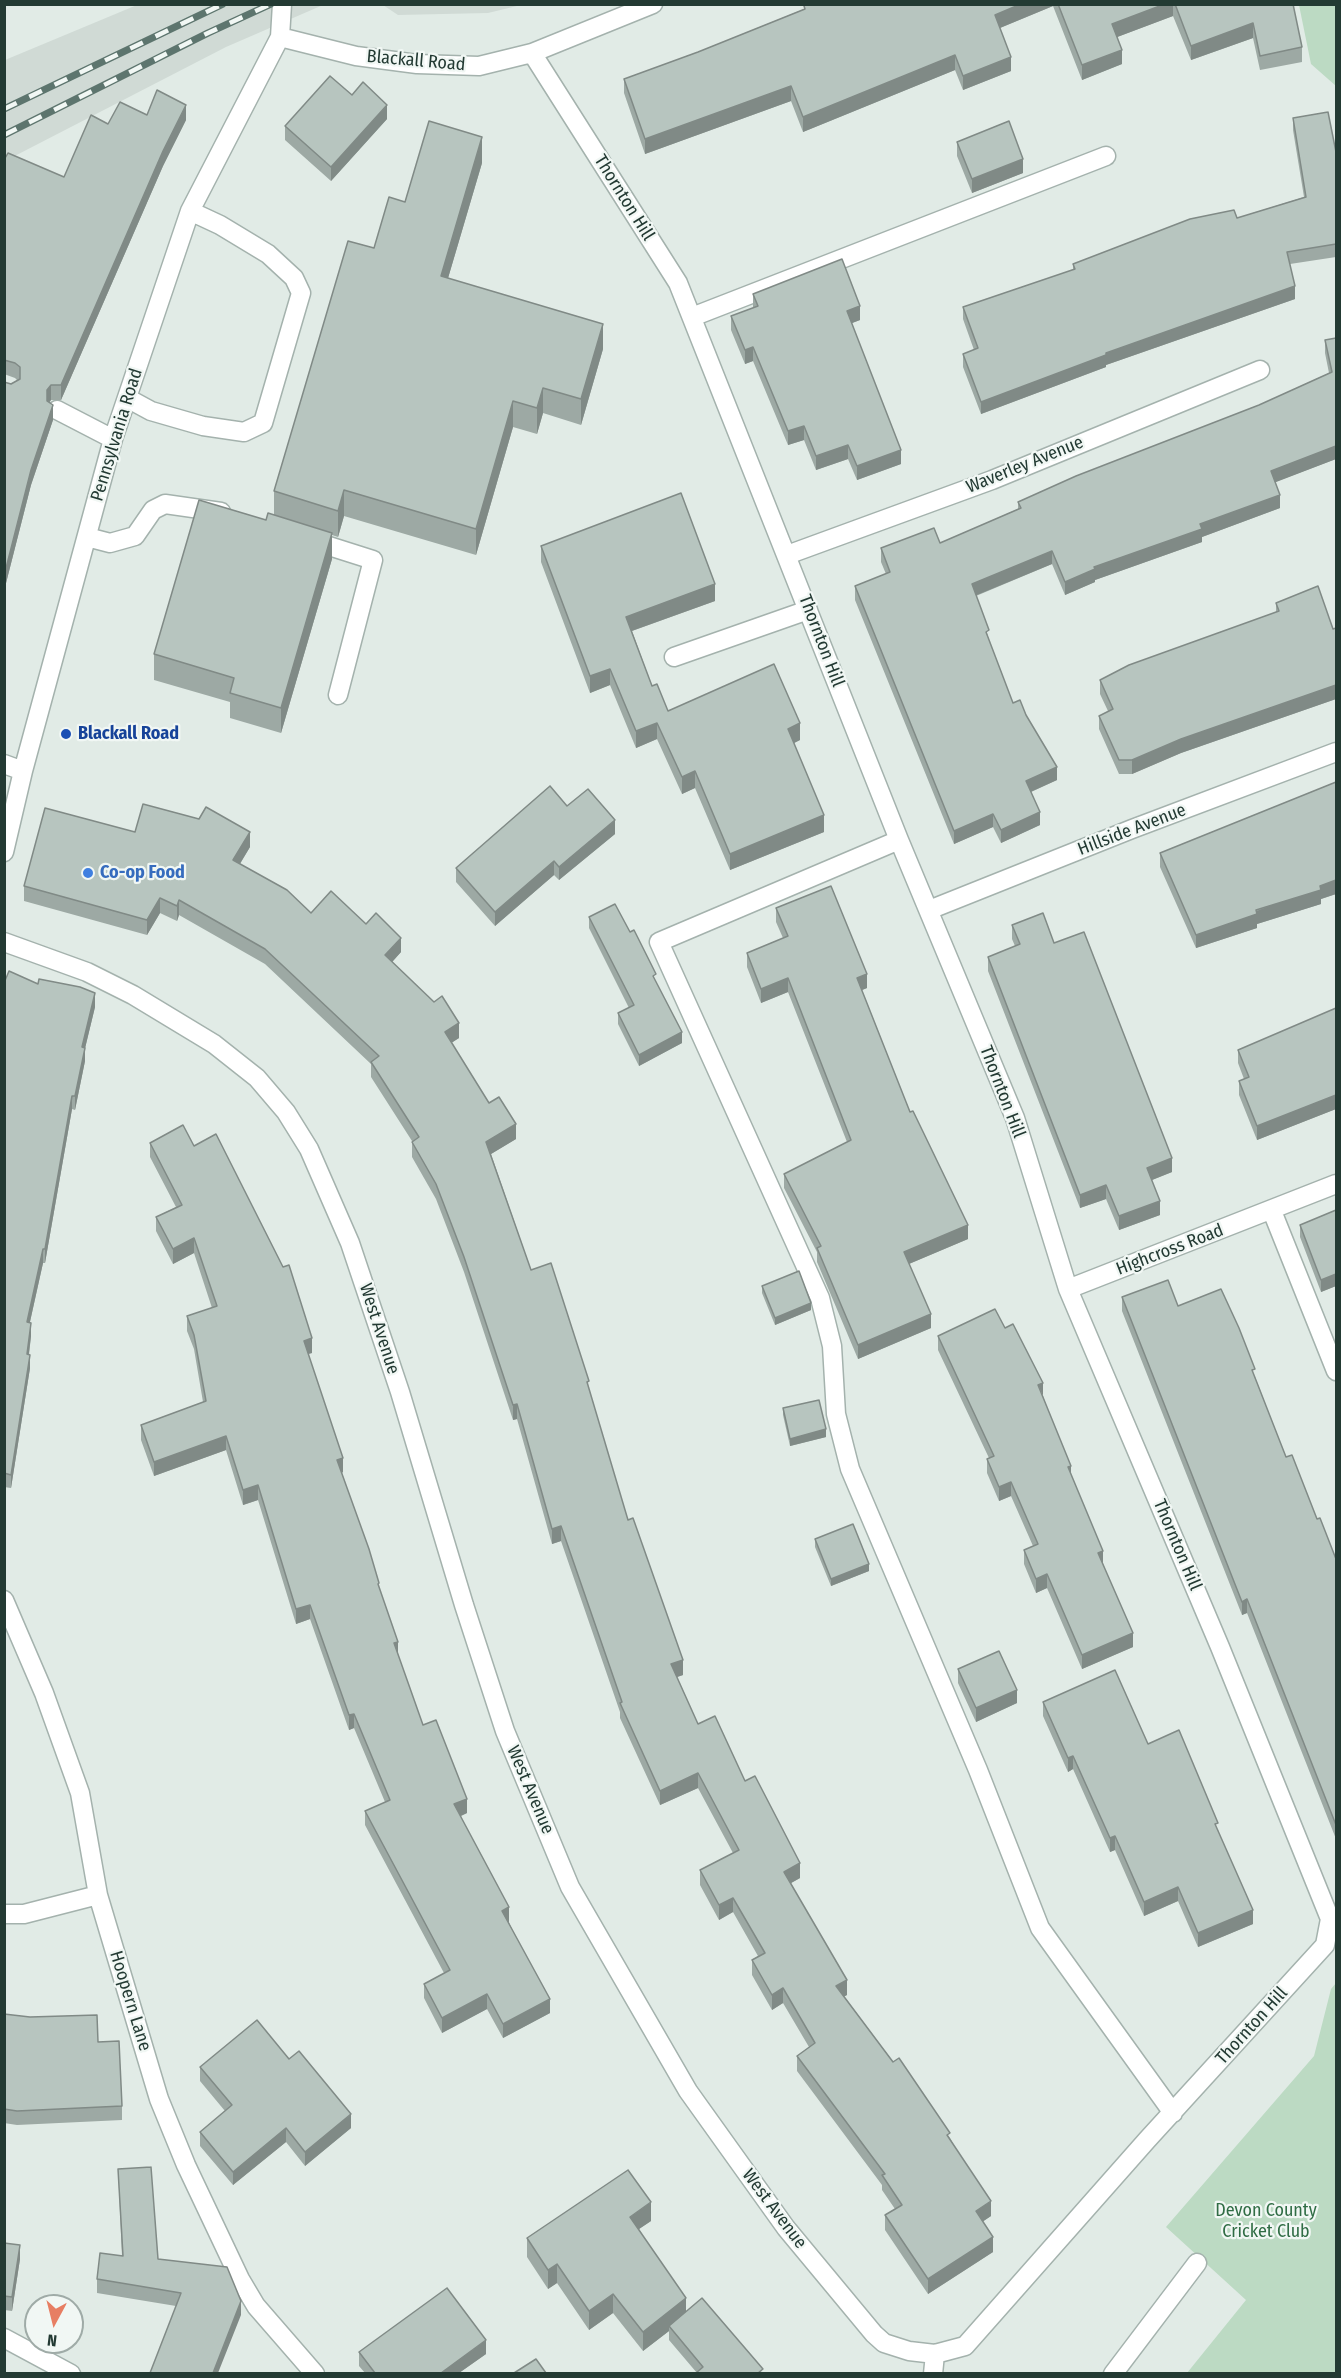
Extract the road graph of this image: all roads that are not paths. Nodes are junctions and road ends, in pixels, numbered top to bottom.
1 (282, 4) edge
2 (653, 4) edge
3 (280, 37) junction
4 (532, 53) junction
5 (1106, 156) dead end
6 (190, 211) junction
7 (692, 317) junction
8 (1260, 370) dead end
9 (127, 398) junction
10 (57, 410) dead end
11 (113, 439) junction
12 (238, 517) edge
13 (294, 535) edge
14 (87, 537) junction
15 (787, 555) junction
16 (808, 610) junction
17 (674, 657) dead end
18 (338, 695) dead end
19 (1336, 752) edge
20 (4, 764) edge
21 (23, 771) junction
22 (899, 840) junction
23 (4, 852) edge
24 (929, 910) junction
25 (4, 942) edge
26 (1336, 1184) edge
27 (1272, 1211) junction
28 (1068, 1289) junction
29 (1336, 1371) edge
30 (4, 1600) edge
31 (98, 1894) junction
32 (4, 1914) edge
33 (1333, 1918) edge
34 (1173, 2113) junction
35 (1197, 2263) dead end
36 (4, 2338) edge
37 (935, 2354) junction
38 (71, 2373) edge
39 (315, 2373) edge
40 (933, 2373) edge
41 (1113, 2373) edge

1 - 3 street
2 - 4 street, Blackall Road
3 - 4 street, Blackall Road
3 - 6 street, Pennsylvania Road
4 - 7 street, Thornton Hill
5 - 7 street
6 - 9 street, Pennsylvania Road
6 - 9 street
7 - 15 street, Thornton Hill
8 - 15 street, Waverley Avenue
9 - 11 street, Pennsylvania Road
10 - 11 street
11 - 14 street, Pennsylvania Road
12 - 14 street
13 - 18 street
14 - 21 street, Pennsylvania Road
15 - 16 street, Thornton Hill
16 - 17 street
16 - 22 street, Thornton Hill
19 - 24 street, Hillside Avenue
20 - 21 street
21 - 23 street, Pennsylvania Road
22 - 24 street, Thornton Hill
22 - 34 street
24 - 28 street, Thornton Hill
25 - 37 street, West Avenue
26 - 27 street, Highcross Road
27 - 28 street, Highcross Road
27 - 29 street
28 - 33 street, Thornton Hill
30 - 31 street, Hoopern Lane
31 - 32 street
31 - 39 street, Hoopern Lane
33 - 34 street, Thornton Hill
34 - 37 street, West Avenue
35 - 41 street
36 - 38 street
37 - 40 street

